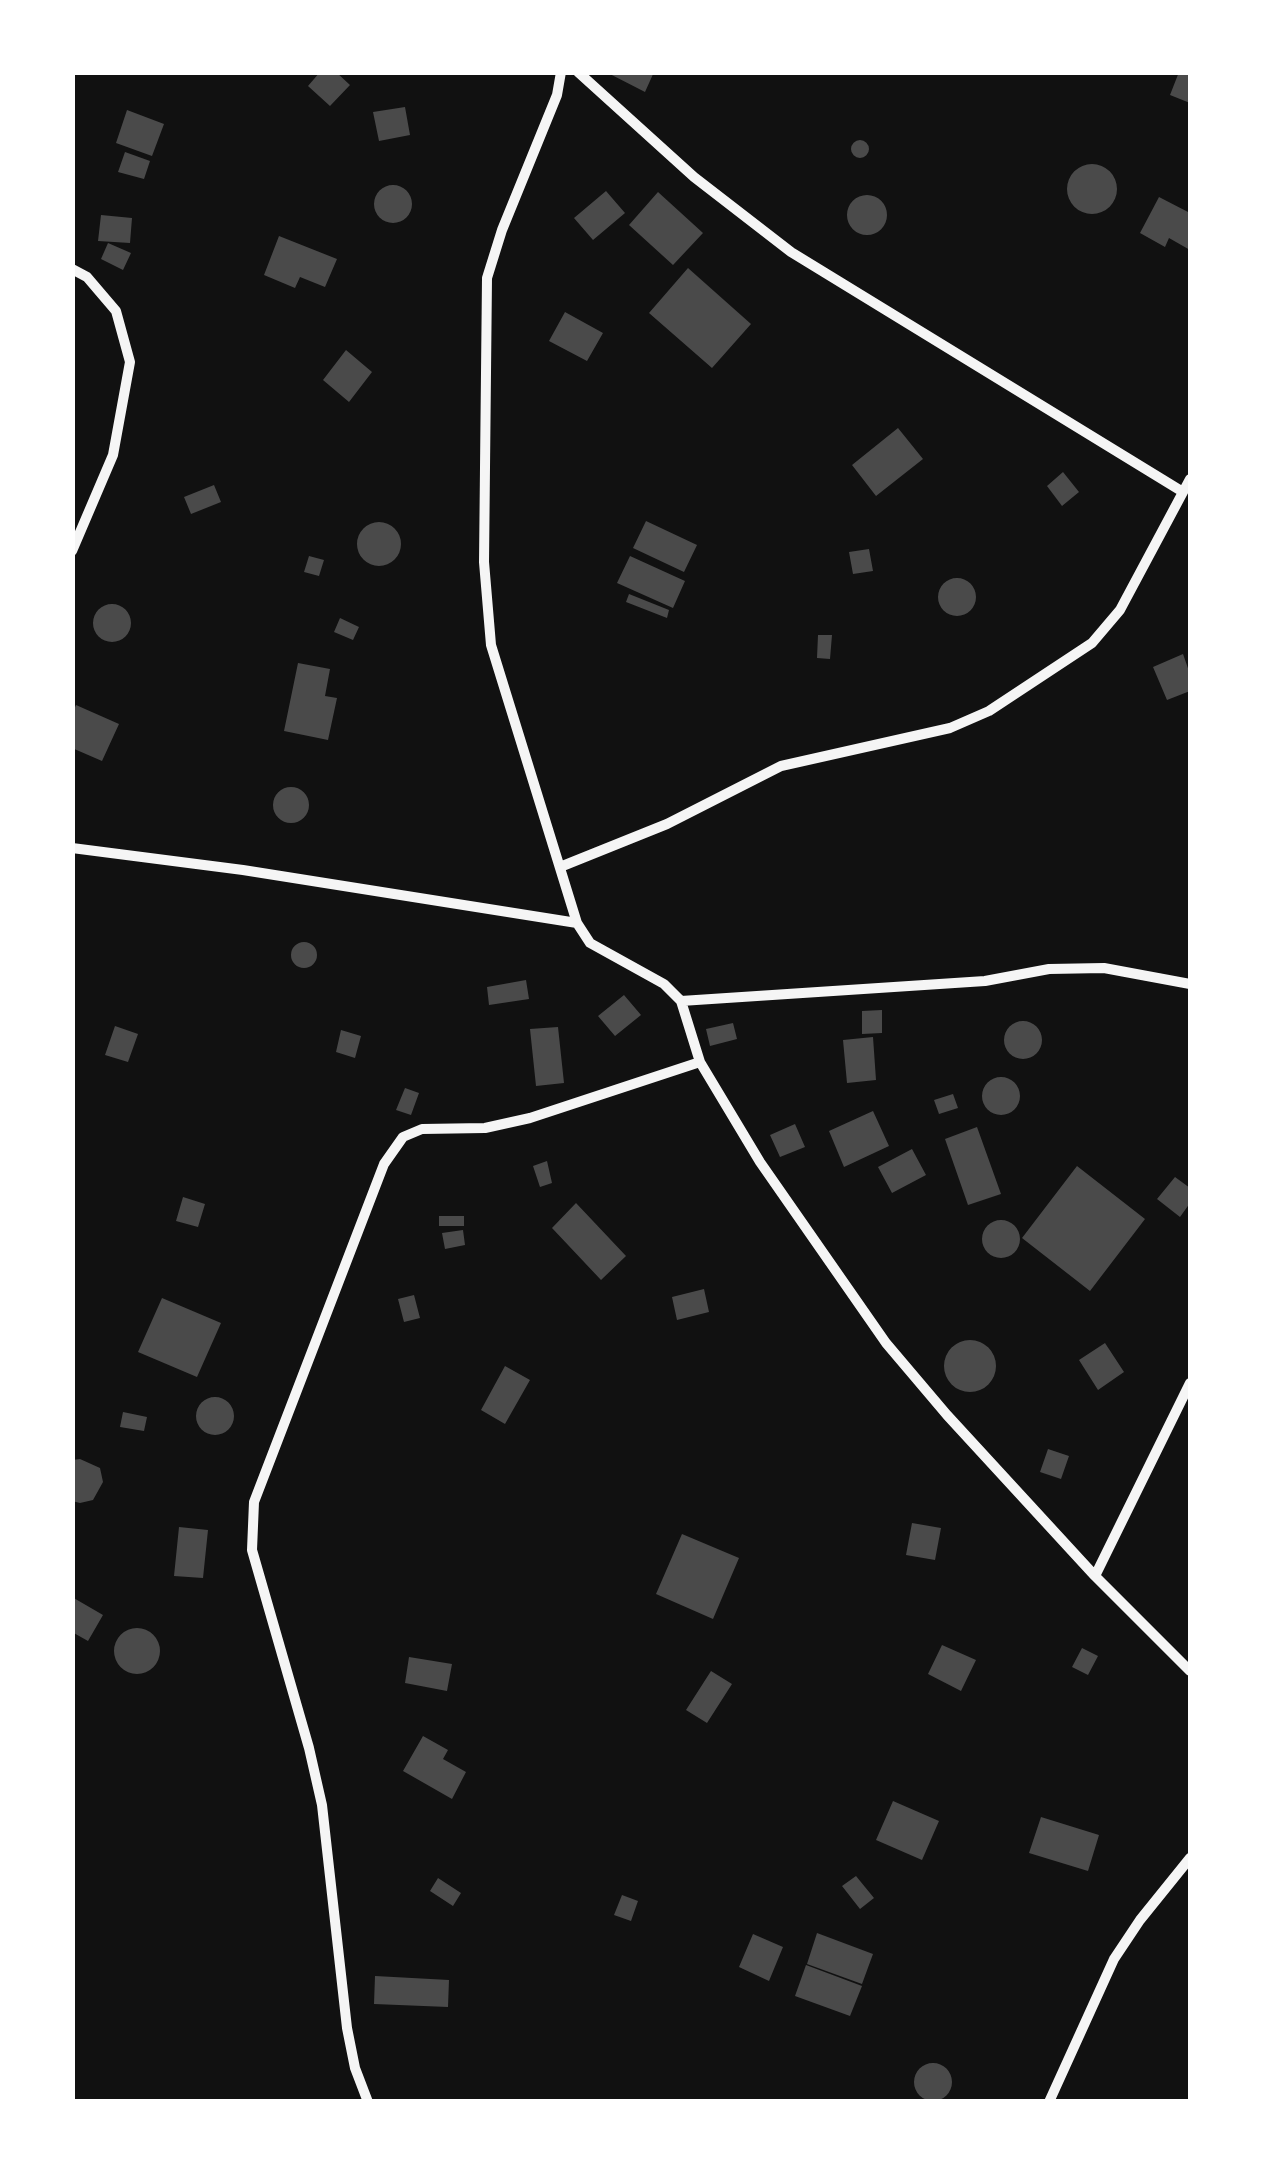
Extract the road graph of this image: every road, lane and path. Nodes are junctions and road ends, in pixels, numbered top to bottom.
1 (561, 72) edge
2 (578, 72) edge
3 (72, 269) edge
4 (1190, 479) edge
5 (1183, 492) junction
6 (72, 551) edge
7 (72, 848) edge
8 (560, 868) junction
9 (577, 923) junction
10 (1190, 984) edge
11 (681, 1000) junction
12 (700, 1062) junction
13 (1190, 1383) edge
14 (1095, 1576) junction
15 (1190, 1671) edge
16 (1190, 1858) edge
17 (368, 2102) edge
18 (1048, 2102) edge

1 - 8 street
2 - 5 street
3 - 6 street
4 - 5 street
5 - 8 street
7 - 9 street
8 - 9 street
9 - 11 street
10 - 11 street
11 - 12 street
12 - 14 street
12 - 17 street
13 - 14 street
14 - 15 street
16 - 18 street

